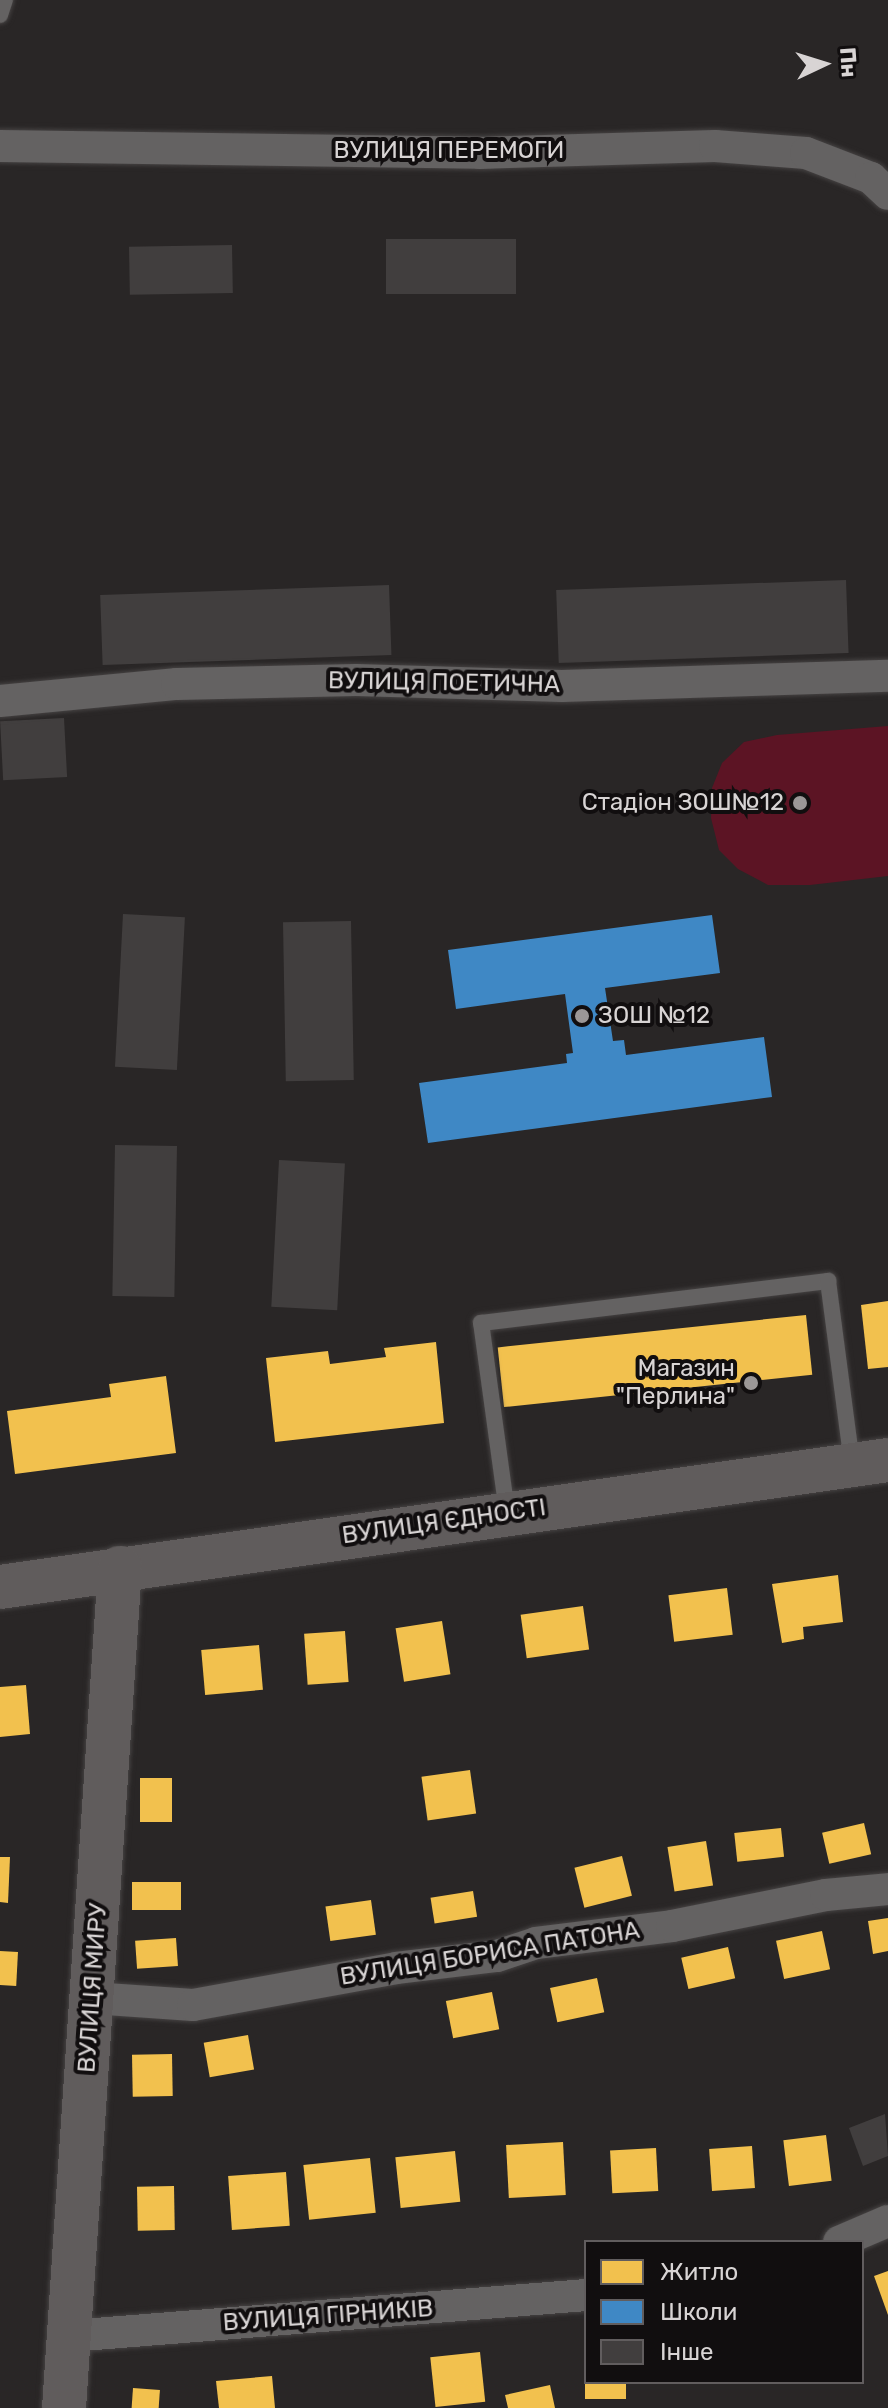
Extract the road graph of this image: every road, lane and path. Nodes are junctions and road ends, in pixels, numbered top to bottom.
1 (5, 0) edge
2 (0, 15) edge
3 (0, 146) edge
4 (888, 194) edge
5 (888, 676) edge
6 (0, 701) edge
7 (870, 1463) edge
8 (507, 1513) junction
9 (120, 1568) junction
10 (0, 1587) edge
11 (888, 1889) edge
12 (92, 1998) junction
13 (888, 2221) edge
14 (844, 2240) edge
15 (584, 2295) edge
16 (70, 2336) junction
17 (64, 2408) edge

1 - 2 lane
3 - 4 street, ВУЛИЦЯ ПЕРЕМОГИ
5 - 6 street, ВУЛИЦЯ ПОЕТИЧНА
7 - 8 street, ВУЛИЦЯ ЄДНОСТІ
7 - 8 lane
8 - 9 street, ВУЛИЦЯ ЄДНОСТІ
9 - 10 street, ВУЛИЦЯ ЄДНОСТІ
9 - 12 street, ВУЛИЦЯ МИРУ
11 - 12 street, ВУЛИЦЯ БОРИСА ПАТОНА
12 - 16 street, ВУЛИЦЯ МИРУ
13 - 14 street
15 - 16 street, ВУЛИЦЯ ГІРНИКІВ
16 - 17 street, ВУЛИЦЯ МИРУ

